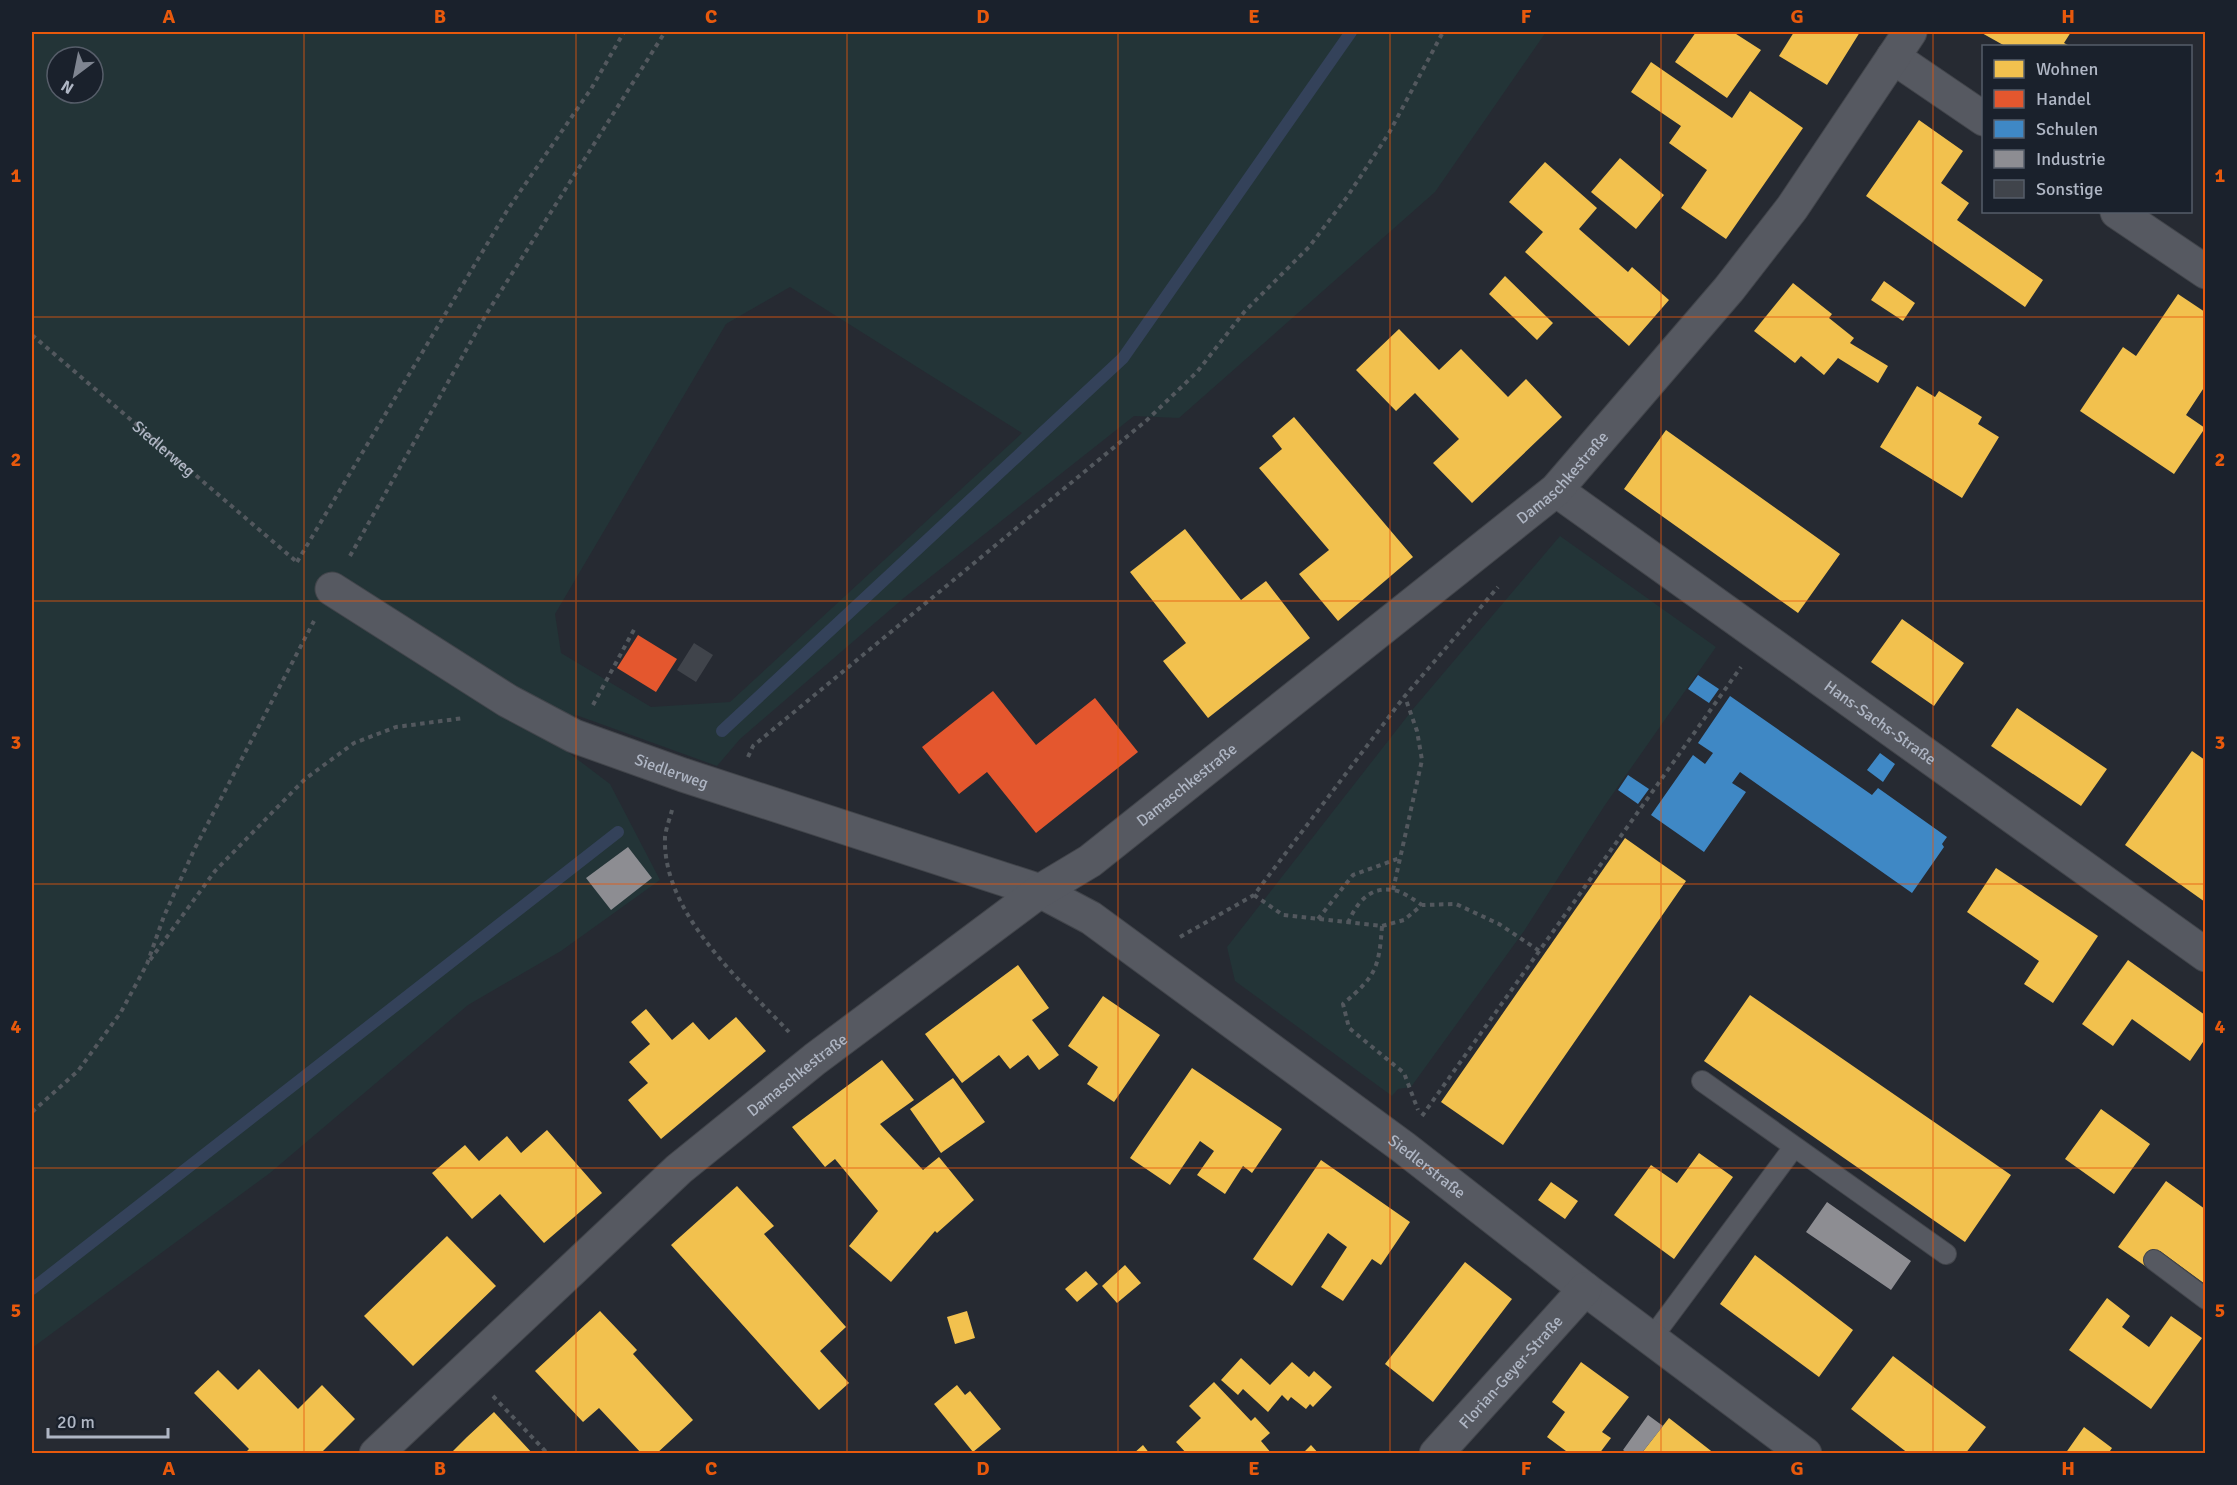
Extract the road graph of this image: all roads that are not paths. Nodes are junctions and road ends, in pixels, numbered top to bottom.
1 (1901, 44) edge
2 (1982, 118) edge
3 (2118, 213) edge
4 (2205, 272) edge
5 (1556, 490) junction
6 (332, 589) road end
7 (1040, 891) junction
8 (2205, 955) edge
9 (1702, 1081) dead end
10 (1794, 1147) junction
11 (1946, 1254) dead end
12 (2154, 1260) dead end
13 (1585, 1289) junction
14 (2205, 1299) edge
15 (1651, 1339) junction
16 (376, 1454) edge
17 (1436, 1454) edge
18 (1805, 1454) edge

1 - 2 street
1 - 5 street, Damaschkestraße
3 - 4 street
5 - 7 street, Damaschkestraße
5 - 8 street, Hans-Sachs-Straße
6 - 7 street, Siedlerweg
7 - 13 street, Siedlerstraße
7 - 16 street, Damaschkestraße
9 - 10 lane
10 - 11 lane
10 - 15 lane
12 - 14 lane
13 - 15 street, Siedlerstraße
13 - 17 street, Florian-Geyer-Straße
15 - 18 street, Siedlerstraße

